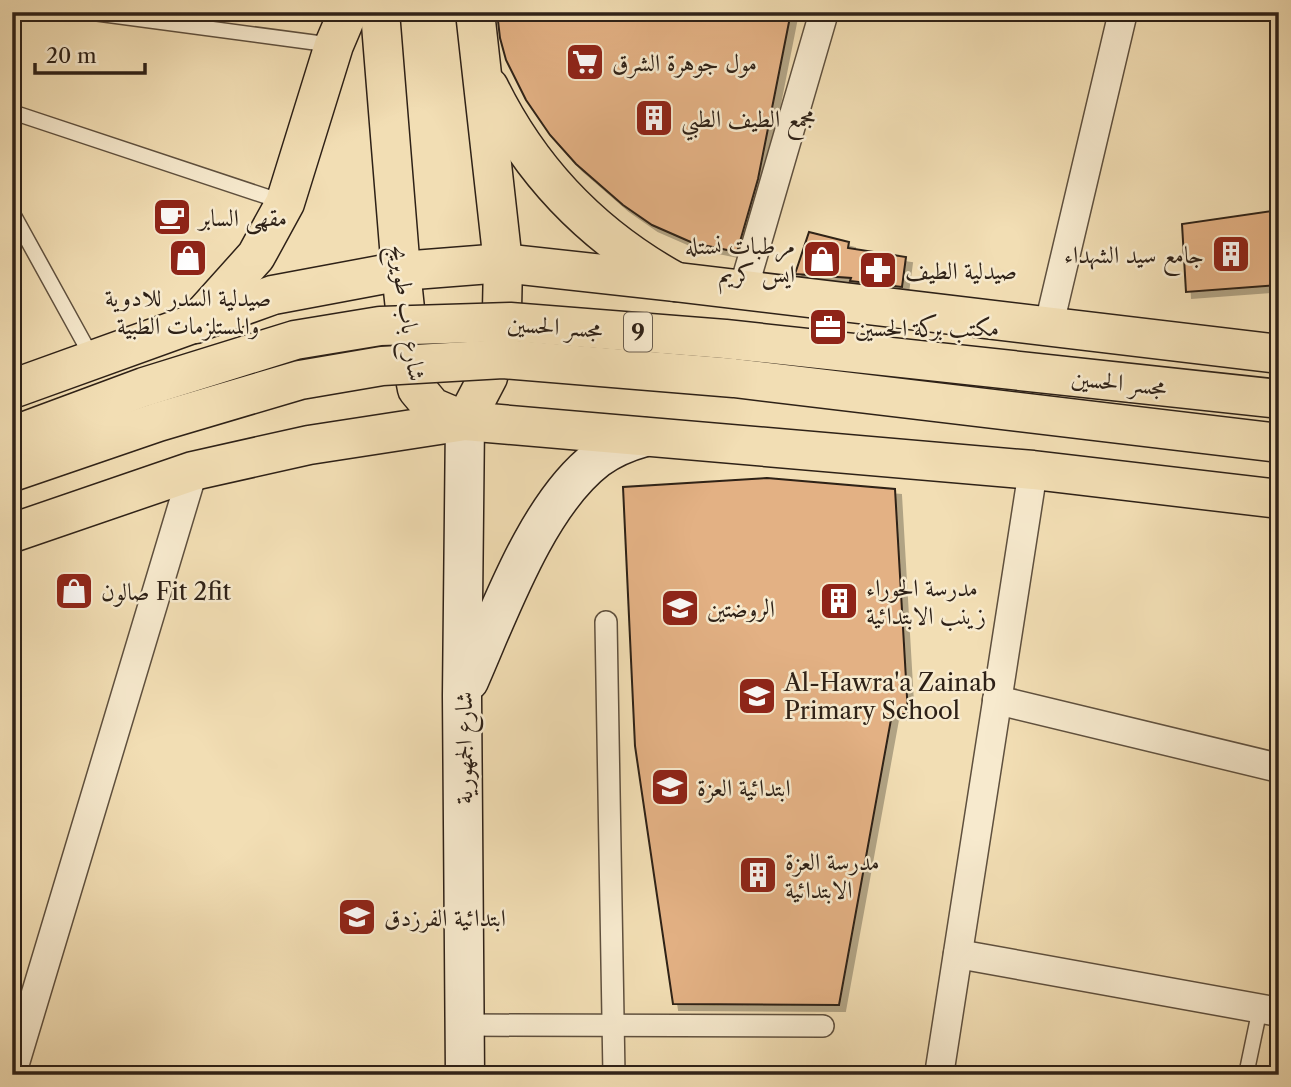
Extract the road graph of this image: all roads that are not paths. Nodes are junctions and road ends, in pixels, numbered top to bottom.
1 (86, 12) edge
2 (380, 12) edge
3 (475, 12) edge
4 (824, 12) edge
5 (1123, 12) edge
6 (341, 29) edge
7 (480, 64) junction
8 (12, 112) edge
9 (285, 203) junction
10 (12, 212) edge
11 (503, 264) junction
12 (401, 271) junction
13 (676, 282) junction
14 (743, 290) junction
15 (195, 324) junction
16 (1049, 325) junction
17 (1279, 354) edge
18 (94, 360) junction
19 (12, 389) edge
20 (1279, 399) edge
21 (465, 421) junction
22 (12, 436) edge
23 (645, 437) junction
24 (1279, 443) edge
25 (1033, 470) junction
26 (192, 471) junction
27 (12, 472) edge
28 (1279, 499) edge
29 (12, 533) edge
30 (606, 622) dead end
31 (462, 696) junction
32 (997, 700) junction
33 (1279, 768) edge
34 (958, 954) junction
35 (1270, 1010) edge
36 (464, 1025) junction
37 (613, 1025) junction
38 (823, 1026) dead end
39 (12, 1073) edge
40 (465, 1075) edge
41 (614, 1075) edge
42 (939, 1075) edge
43 (1246, 1075) edge

1 - 6 lane
2 - 12 main road, شارع باب طويريج
3 - 7 main road
4 - 14 street
5 - 16 street
6 - 9 main road
7 - 11 main road
7 - 13 main road
8 - 9 lane
9 - 15 main road
10 - 18 lane
11 - 12 main road
11 - 13 main road
11 - 21 main road
12 - 15 main road
12 - 21 main road, شارع باب طويريج
13 - 14 main road
14 - 16 main road
15 - 18 main road
16 - 17 main road
18 - 19 main road
20 - 22 main road, مجسر الحسين / 9, bridge
21 - 23 main road
21 - 26 main road
21 - 31 main road, شارع الجمهورية
23 - 25 main road
23 - 31 main road
24 - 27 main road, مجسر الحسين / 9, bridge
25 - 28 main road
25 - 32 street
26 - 29 main road
26 - 39 street
30 - 37 street
31 - 36 main road, شارع الجمهورية
32 - 33 street
32 - 34 street
34 - 35 street
34 - 42 street
35 - 43 lane
36 - 37 street
36 - 40 main road, شارع الجمهورية
37 - 38 street
37 - 41 street

